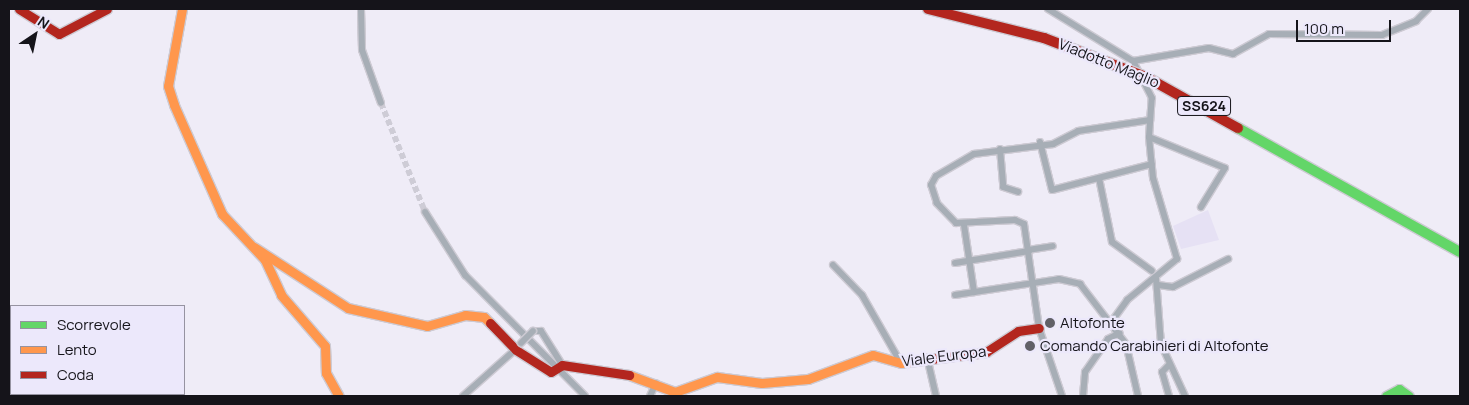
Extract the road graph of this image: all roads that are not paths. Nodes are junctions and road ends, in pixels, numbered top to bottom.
1 (19, 9) edge
2 (107, 9) edge
3 (182, 9) edge
4 (361, 9) edge
5 (928, 9) edge
6 (1048, 9) edge
7 (1428, 9) edge
8 (1133, 61) junction
9 (380, 103) tunnel mouth
10 (1150, 120) junction
11 (1149, 136) junction
12 (1040, 142) junction
13 (1000, 149) junction
14 (1152, 164) junction
15 (1099, 178) junction
16 (1018, 192) dead end
17 (1201, 207) dead end
18 (425, 212) tunnel mouth
19 (964, 225) junction
20 (1053, 246) dead end
21 (254, 247) junction
22 (1028, 250) junction
23 (1460, 252) edge
24 (1228, 259) dead end
25 (969, 261) junction
26 (955, 263) dead end
27 (833, 265) dead end
28 (1156, 277) junction
29 (1033, 283) junction
30 (974, 292) junction
31 (955, 295) dead end
32 (1112, 322) junction
33 (1038, 328) junction
34 (1120, 333) junction
35 (518, 347) junction
36 (927, 357) junction
37 (902, 363) junction
38 (1170, 364) junction
39 (560, 368) junction
40 (656, 383) junction
41 (1406, 394) edge
42 (339, 396) edge
43 (463, 396) edge
44 (585, 396) edge
45 (650, 396) edge
46 (936, 396) edge
47 (1062, 396) edge
48 (1083, 396) edge
49 (1138, 396) edge
50 (1168, 396) edge
51 (1185, 396) edge
52 (1386, 396) edge

1 - 2 street
3 - 21 street
4 - 9 street
5 - 23 street, Viadotto Maglio / SS624, bridge
6 - 8 street
7 - 8 street
8 - 10 street
10 - 11 street
10 - 12 street
11 - 14 street
11 - 17 street
12 - 13 street
12 - 15 street
13 - 16 street
13 - 19 street
14 - 15 street
14 - 28 street
15 - 28 street
18 - 39 street
19 - 22 street
19 - 25 street
20 - 22 street
21 - 35 street, Viale Europa
21 - 42 street
22 - 25 street
22 - 29 street
24 - 28 street
25 - 26 street
25 - 30 street
27 - 37 street
28 - 32 street
28 - 38 street
29 - 30 street
29 - 32 street
29 - 33 street
30 - 31 street
32 - 34 street
33 - 36 street, Viale Europa
33 - 47 street
34 - 48 street
34 - 49 street
35 - 39 street, Viale Europa
35 - 39 street, bridge
35 - 43 street
36 - 37 street, Viale Europa
36 - 46 street
37 - 40 street, Viale Europa
38 - 50 street
38 - 51 street
39 - 40 street, Viale Europa
39 - 44 street
40 - 45 street
41 - 52 street

